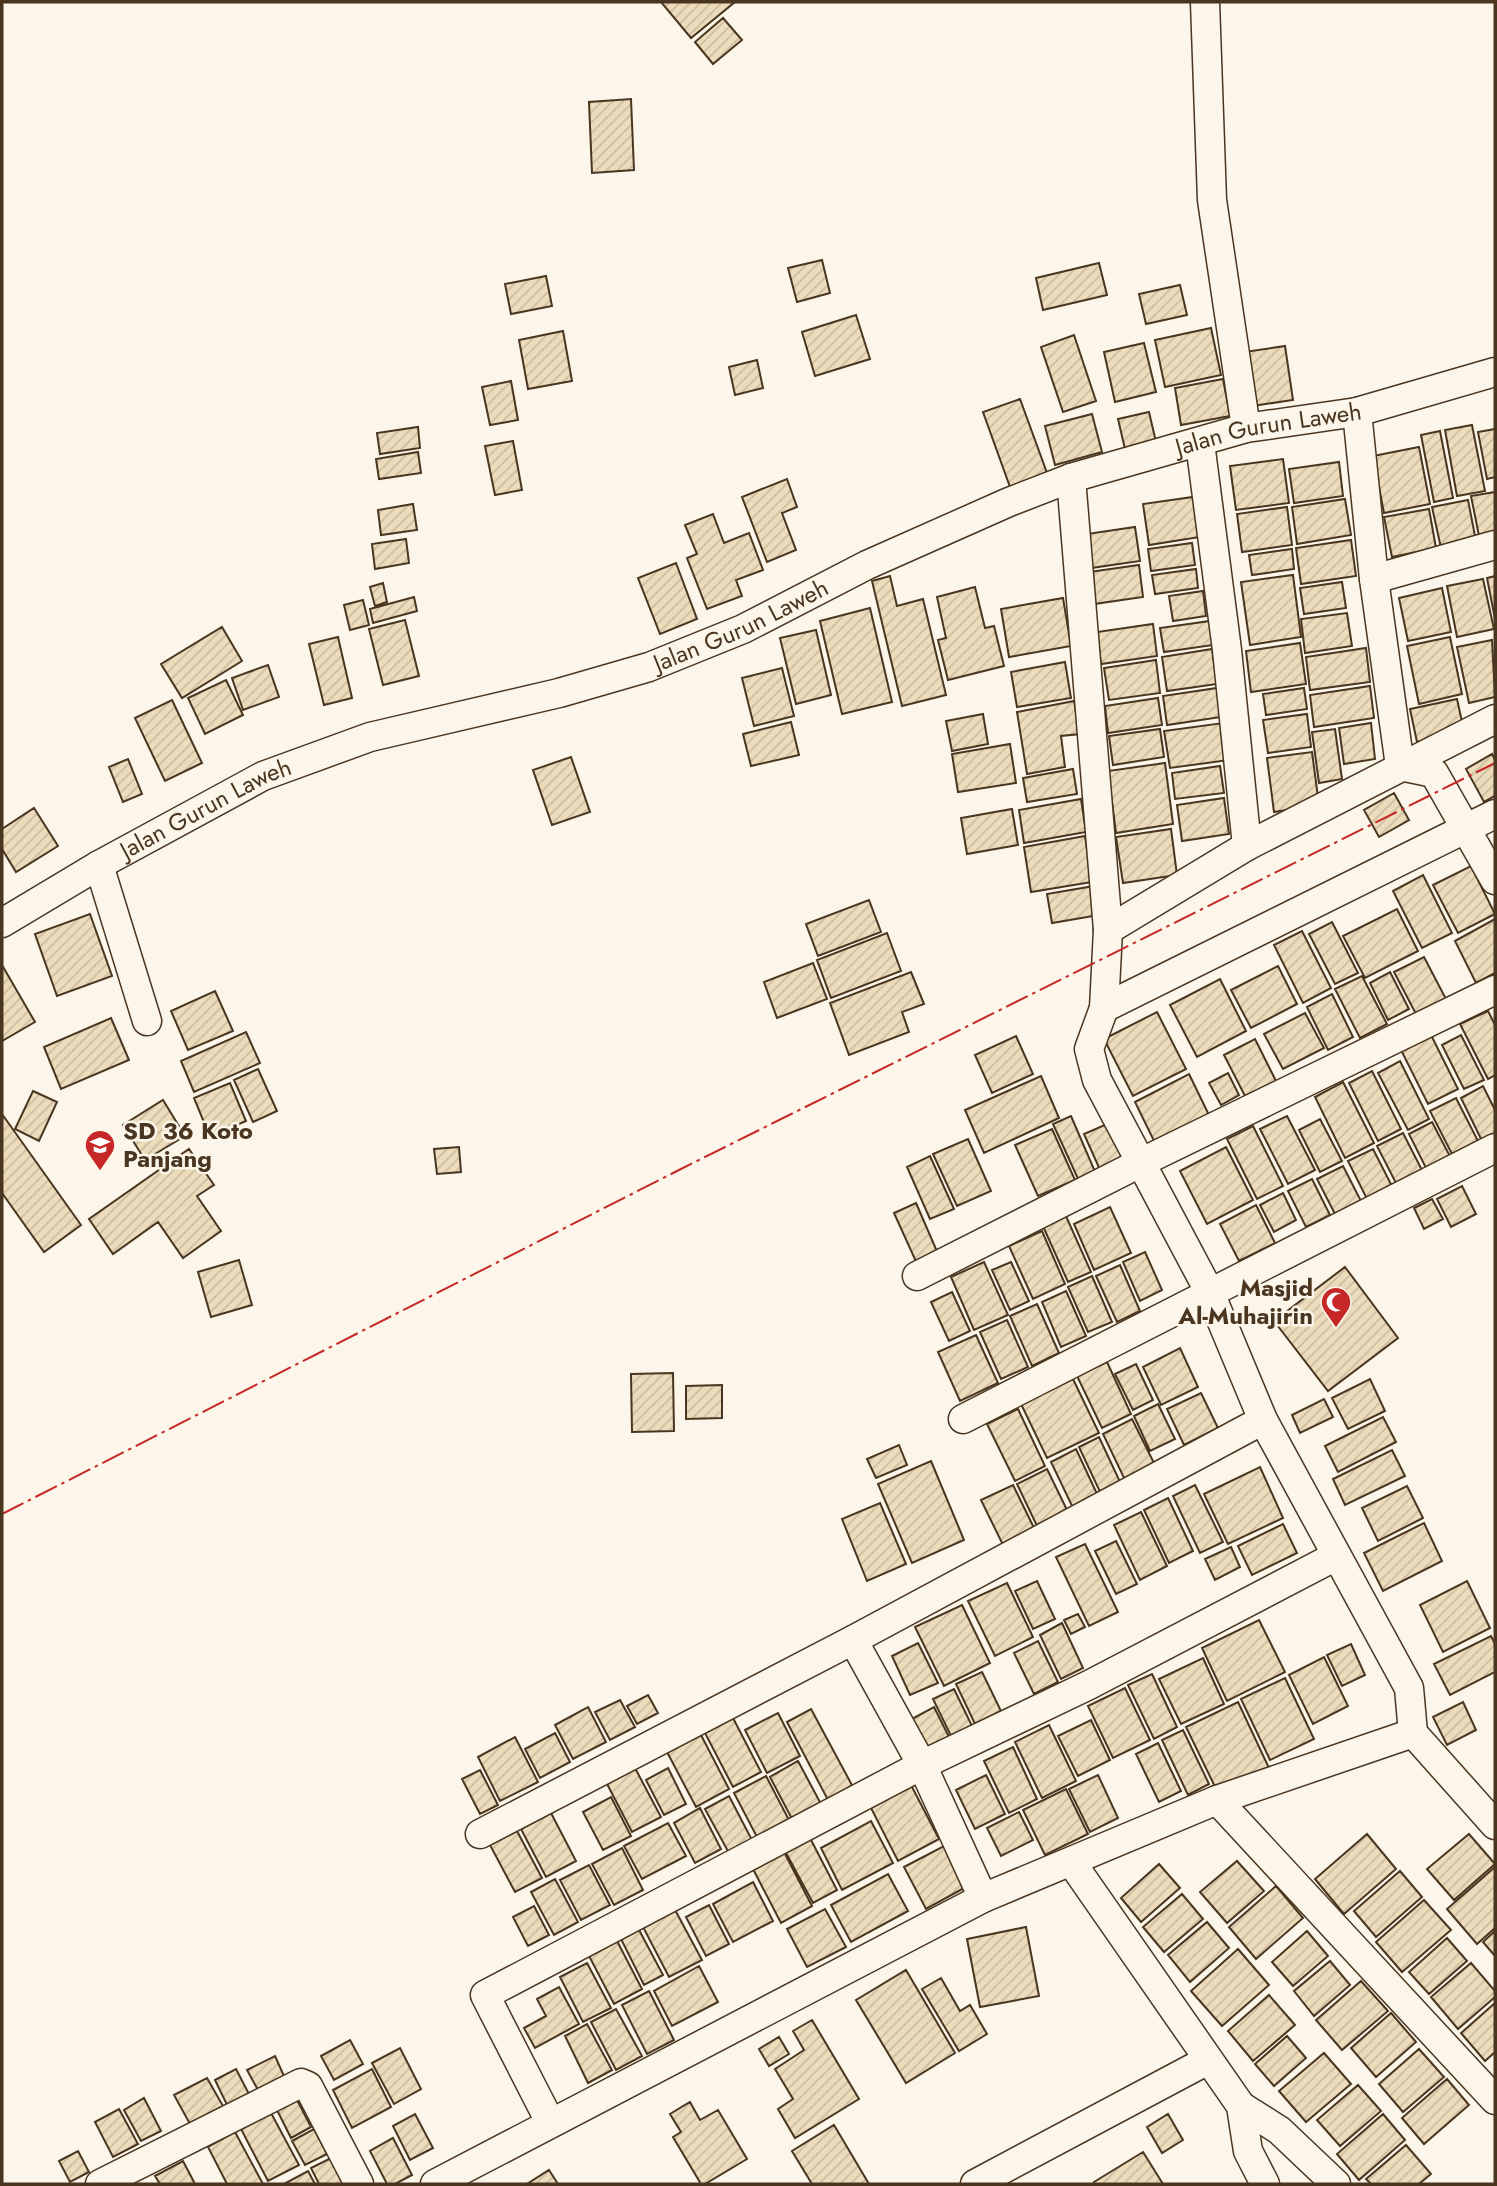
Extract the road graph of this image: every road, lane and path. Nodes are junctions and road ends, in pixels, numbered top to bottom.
1 (1205, 2) edge
2 (1495, 372) edge
3 (1357, 412) junction
4 (1247, 428) junction
5 (1200, 443) junction
6 (1070, 478) junction
7 (1495, 545) edge
8 (1374, 579) junction
9 (1495, 719) edge
10 (1400, 766) junction
11 (1495, 814) edge
12 (1466, 830) junction
13 (1247, 846) junction
14 (99, 865) junction
15 (1495, 880) edge
16 (2, 923) edge
17 (1108, 930) junction
18 (1495, 990) edge
19 (1104, 1007) junction
20 (147, 1021) dead end
21 (1495, 1148) edge
22 (1142, 1162) junction
23 (917, 1276) dead end
24 (1210, 1293) junction
25 (963, 1419) dead end
26 (1264, 1420) junction
27 (1336, 1556) junction
28 (853, 1640) junction
29 (1413, 1732) junction
30 (922, 1765) junction
31 (1217, 1800) junction
32 (1495, 1825) edge
33 (480, 1834) dead end
34 (1072, 1863) junction
35 (982, 1898) junction
36 (1208, 2060) junction
37 (1495, 2100) edge
38 (1241, 2106) junction
39 (550, 2122) junction
40 (100, 2184) edge
41 (359, 2184) edge
42 (435, 2184) edge
43 (975, 2184) edge
44 (1265, 2184) edge
45 (1336, 2184) edge

1 - 4 street
2 - 3 street, Jalan Gurun Laweh
3 - 4 street, Jalan Gurun Laweh
3 - 8 street
4 - 5 street, Jalan Gurun Laweh
5 - 6 street, Jalan Gurun Laweh
5 - 13 street
6 - 14 street, Jalan Gurun Laweh
6 - 17 street
7 - 8 street
8 - 10 street
9 - 10 street
10 - 12 street
10 - 13 street
11 - 12 street
12 - 15 street
12 - 19 street
13 - 17 street
14 - 16 street, Jalan Gurun Laweh
14 - 20 street
17 - 19 street
18 - 22 street
19 - 22 street
21 - 24 street
22 - 23 street
22 - 24 street
24 - 25 street
24 - 26 street
26 - 27 street
26 - 28 street
27 - 29 street
27 - 30 street
28 - 30 street
28 - 33 street
29 - 31 street
29 - 32 street
30 - 35 street
30 - 39 street
31 - 34 street
31 - 37 street
34 - 35 street
34 - 36 street
35 - 39 street
36 - 38 street
36 - 43 street
38 - 44 street
38 - 45 street
39 - 42 street
40 - 41 street

